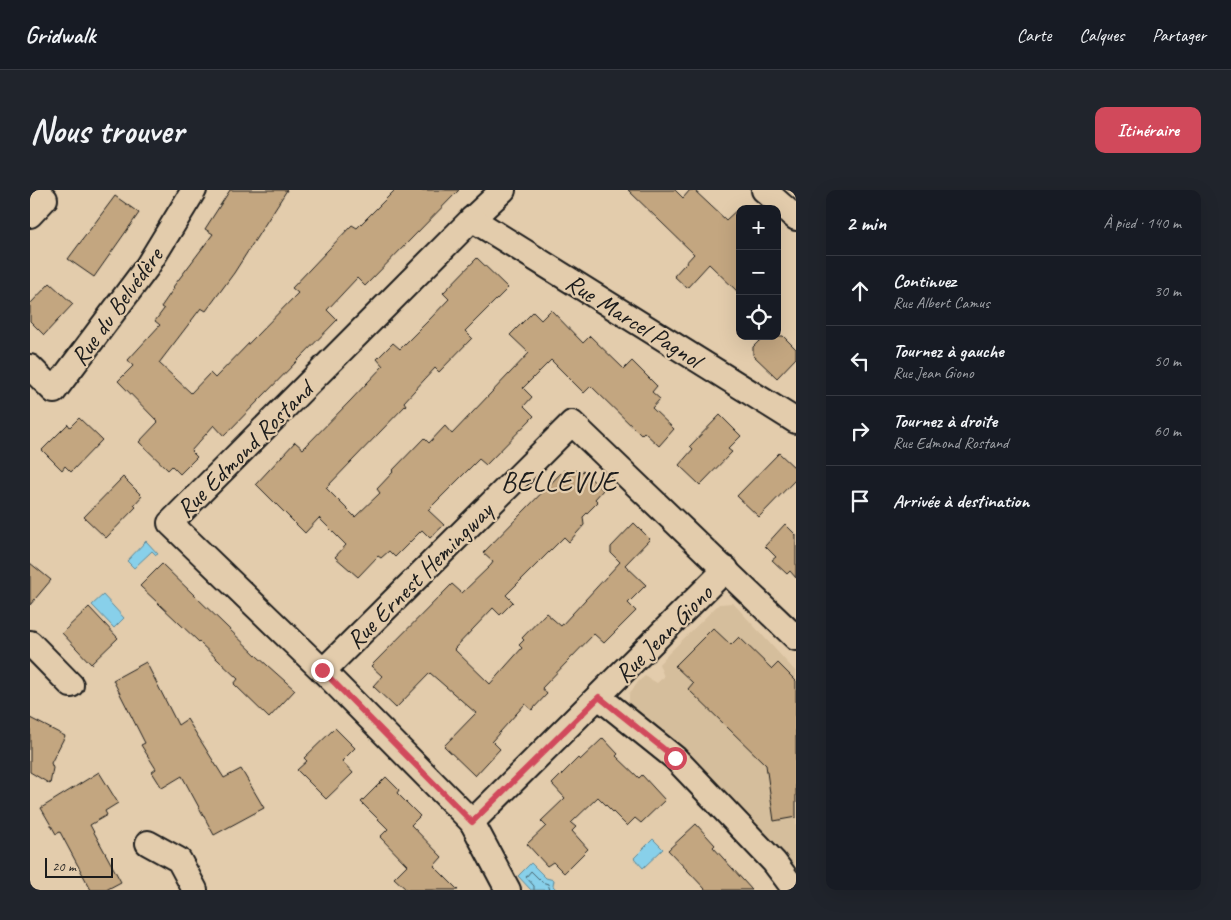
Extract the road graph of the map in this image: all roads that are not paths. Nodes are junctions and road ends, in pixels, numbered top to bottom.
1 (36, 190) edge
2 (194, 190) edge
3 (503, 190) edge
4 (764, 190) edge
5 (30, 215) edge
6 (796, 218) edge
7 (472, 219) junction
8 (30, 367) edge
9 (796, 421) edge
10 (726, 569) junction
11 (796, 638) edge
12 (30, 643) edge
13 (322, 670) junction
14 (71, 685) dead end
15 (599, 697) junction
16 (472, 822) junction
17 (148, 843) dead end
18 (195, 890) edge
19 (508, 890) edge
20 (795, 890) edge

1 - 5 street
2 - 8 street, Rue du Belvédère
3 - 7 street, Rue Edmond Rostand
4 - 6 street
7 - 9 street, Rue Marcel Pagnol
7 - 13 street, Rue Edmond Rostand
10 - 11 street, Rue Ernest Hemingway
10 - 13 street, Rue Ernest Hemingway
10 - 15 street, Rue Jean Giono
12 - 14 street
13 - 16 street, Rue Edmond Rostand
15 - 16 street, Rue Jean Giono
15 - 20 street
16 - 19 street, Rue Edmond Rostand
17 - 18 street

